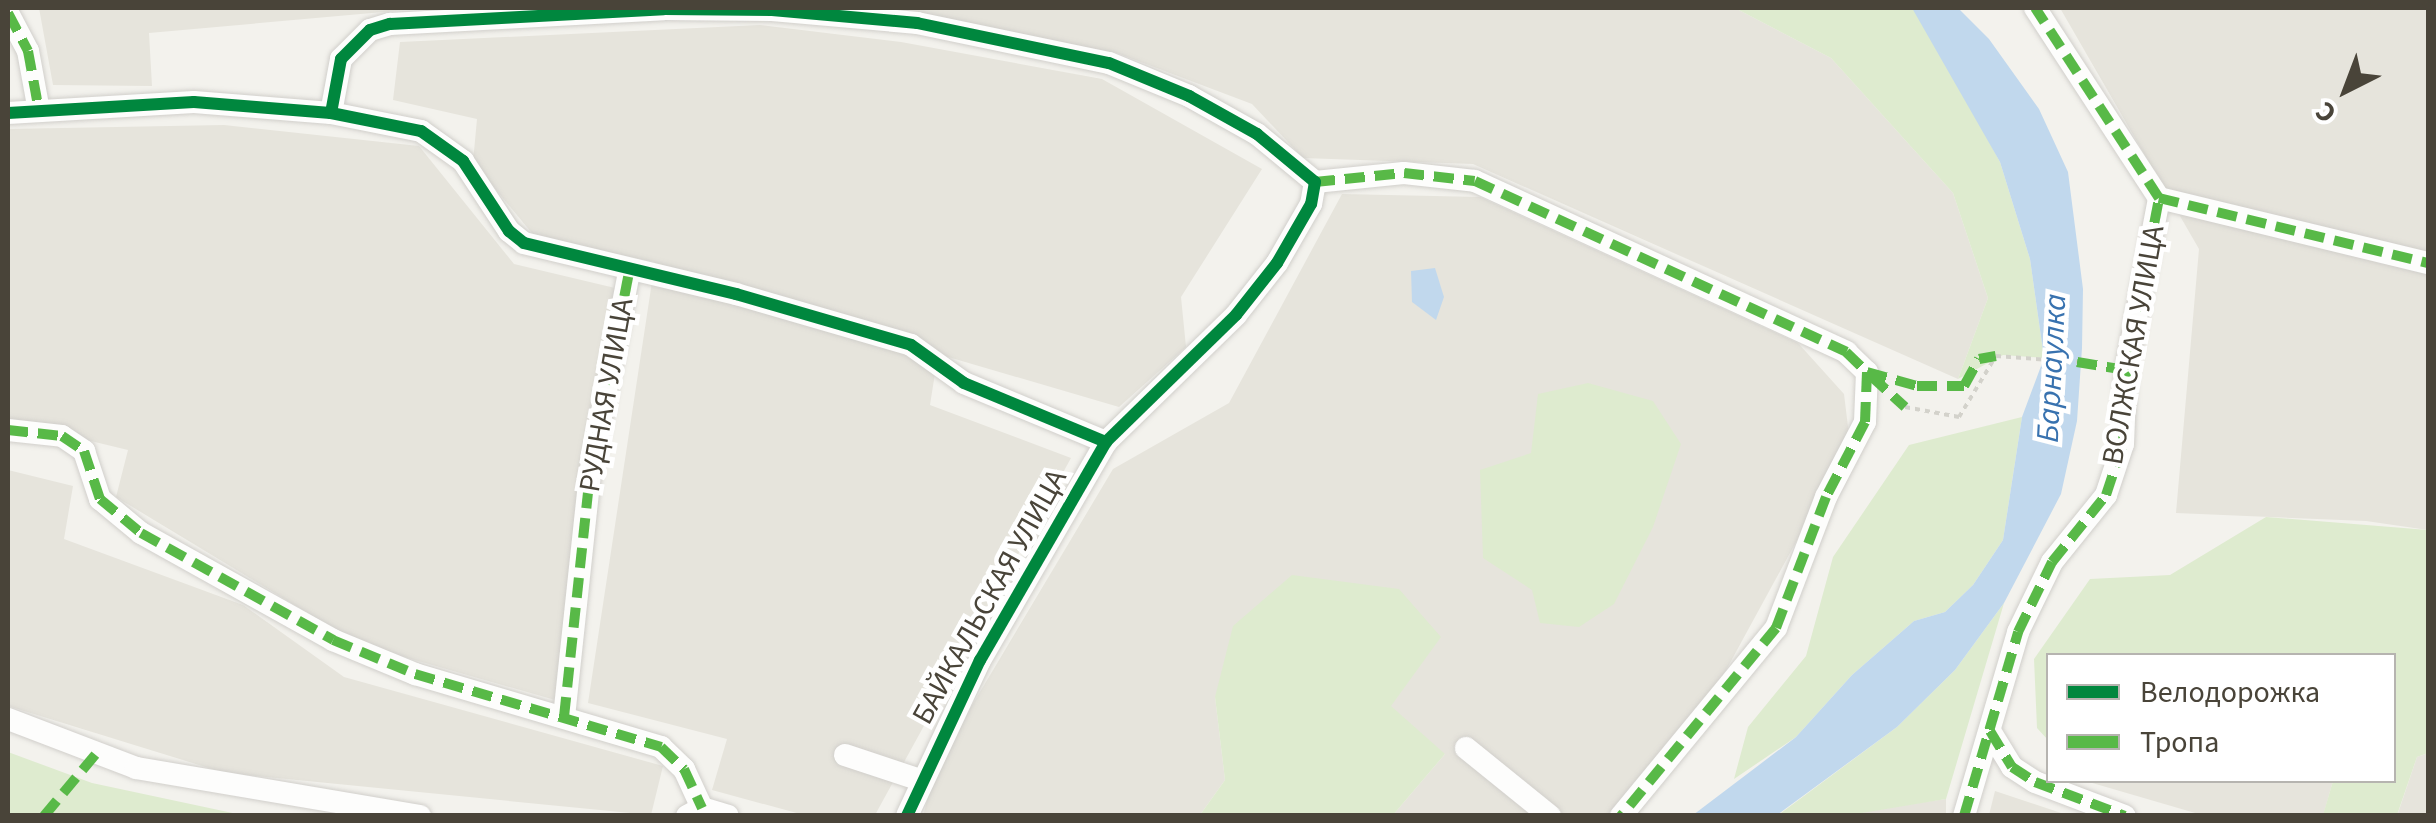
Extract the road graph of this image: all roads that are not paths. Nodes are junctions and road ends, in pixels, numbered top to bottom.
1 (2034, 8) edge
2 (8, 13) edge
3 (39, 111) junction
4 (8, 113) edge
5 (331, 113) junction
6 (1315, 182) junction
7 (2159, 198) junction
8 (2428, 263) edge
9 (629, 273) junction
10 (8, 430) edge
11 (1106, 442) junction
12 (564, 718) junction
13 (8, 719) edge
14 (1990, 730) junction
15 (1466, 748) dead end
16 (844, 755) dead end
17 (920, 780) junction
18 (694, 812) edge
19 (420, 816) edge
20 (728, 816) edge
21 (907, 816) edge
22 (1550, 816) edge
23 (1621, 816) edge
24 (1964, 816) edge
25 (2124, 816) edge

1 - 7 street, ВОЛЖСКАЯ УЛИЦА
2 - 3 street
3 - 4 street, РУДНАЯ УЛИЦА
3 - 5 street, РУДНАЯ УЛИЦА
5 - 6 street
5 - 9 street, РУДНАЯ УЛИЦА
6 - 11 street, БАЙКАЛЬСКАЯ УЛИЦА
6 - 23 street
7 - 8 street, ВОЛЖСКАЯ УЛИЦА
7 - 14 street, ВОЛЖСКАЯ УЛИЦА
9 - 11 street
9 - 12 street, РУДНАЯ УЛИЦА
10 - 12 street
11 - 17 street, БАЙКАЛЬСКАЯ УЛИЦА
12 - 18 street
13 - 19 street
14 - 24 street, ВОЛЖСКАЯ УЛИЦА
14 - 25 street
15 - 22 street
16 - 17 street
17 - 21 street, БАЙКАЛЬСКАЯ УЛИЦА
18 - 20 street

